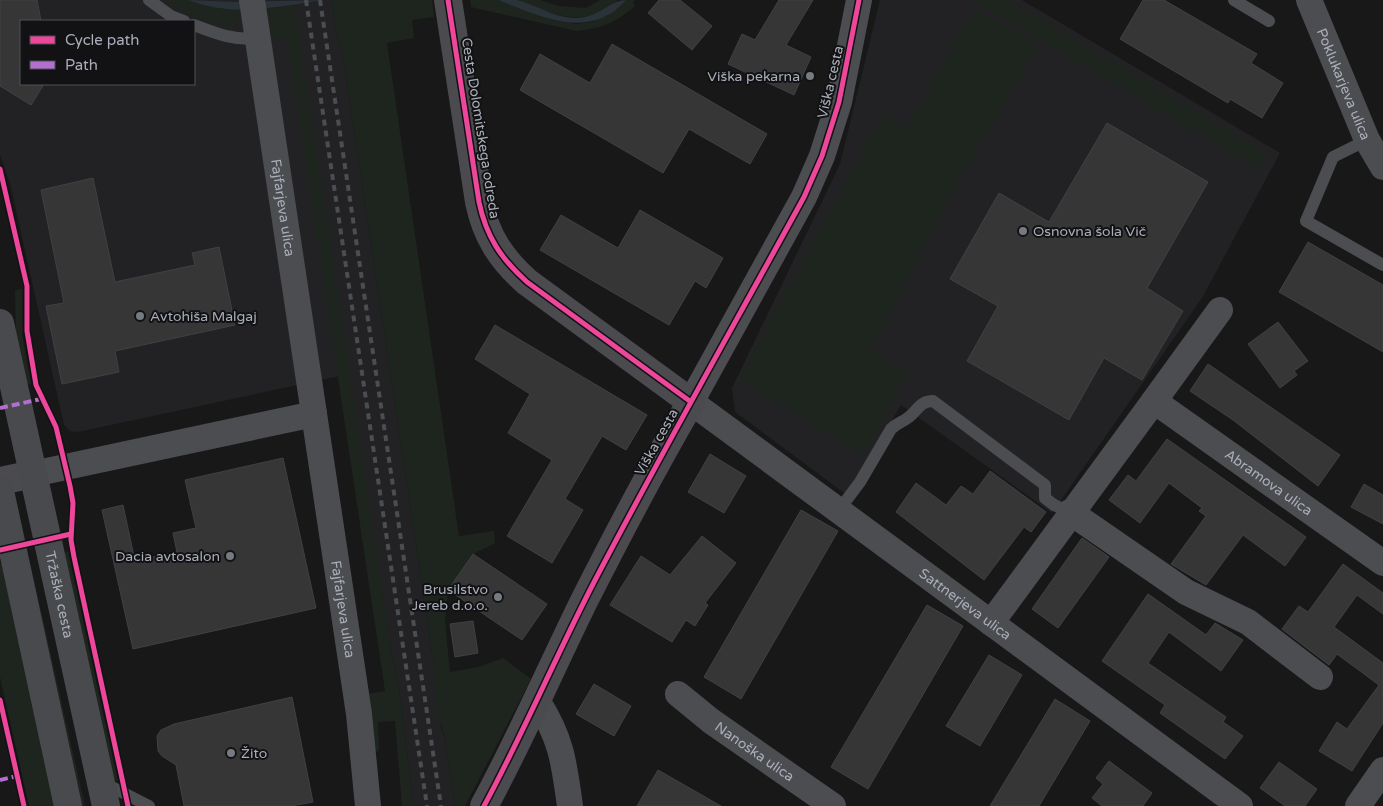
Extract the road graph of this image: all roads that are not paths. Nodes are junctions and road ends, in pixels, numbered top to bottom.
1 (149, 0) edge
2 (859, 0) edge
3 (1234, 0) edge
4 (1309, 0) edge
5 (449, 1) edge
6 (181, 20) edge
7 (255, 20) edge
8 (1269, 21) dead end
9 (195, 25) edge
10 (1367, 140) junction
11 (1383, 167) edge
12 (1383, 265) edge
13 (1220, 310) dead end
14 (0, 323) edge
15 (691, 402) junction
16 (1154, 402) junction
17 (314, 414) junction
18 (33, 474) junction
19 (0, 481) edge
20 (0, 491) edge
21 (839, 510) junction
22 (1070, 512) junction
23 (1383, 563) edge
24 (991, 623) junction
25 (1320, 677) dead end
26 (678, 694) dead end
27 (538, 702) junction
28 (1383, 770) edge
29 (103, 794) edge
30 (68, 806) edge
31 (149, 806) edge
32 (368, 806) edge
33 (484, 806) edge
34 (570, 806) edge
35 (833, 806) edge
36 (1240, 806) edge
37 (1358, 806) edge

1 - 6 lane
2 - 15 street, Viška cesta
3 - 8 lane
4 - 10 street, Poklukarjeva ulica
5 - 15 street, Cesta Dolomitskega odreda
7 - 9 lane
7 - 17 street, Fajfarjeva ulica
10 - 11 street, Poklukarjeva ulica
10 - 12 lane
13 - 16 street
14 - 18 main road, Tržaška cesta
15 - 21 street, Sattnerjeva ulica
15 - 27 street, Viška cesta
16 - 22 street
16 - 23 street, Abramova ulica
17 - 18 street
17 - 32 street, Fajfarjeva ulica
18 - 19 street
18 - 29 main road, Tržaška cesta
20 - 30 main road
21 - 22 lane
21 - 24 street, Sattnerjeva ulica
22 - 24 street
22 - 25 street
24 - 36 street, Sattnerjeva ulica
26 - 35 street, Nanoška ulica
27 - 33 street, Viška cesta
27 - 34 street
28 - 37 street
29 - 31 lane

